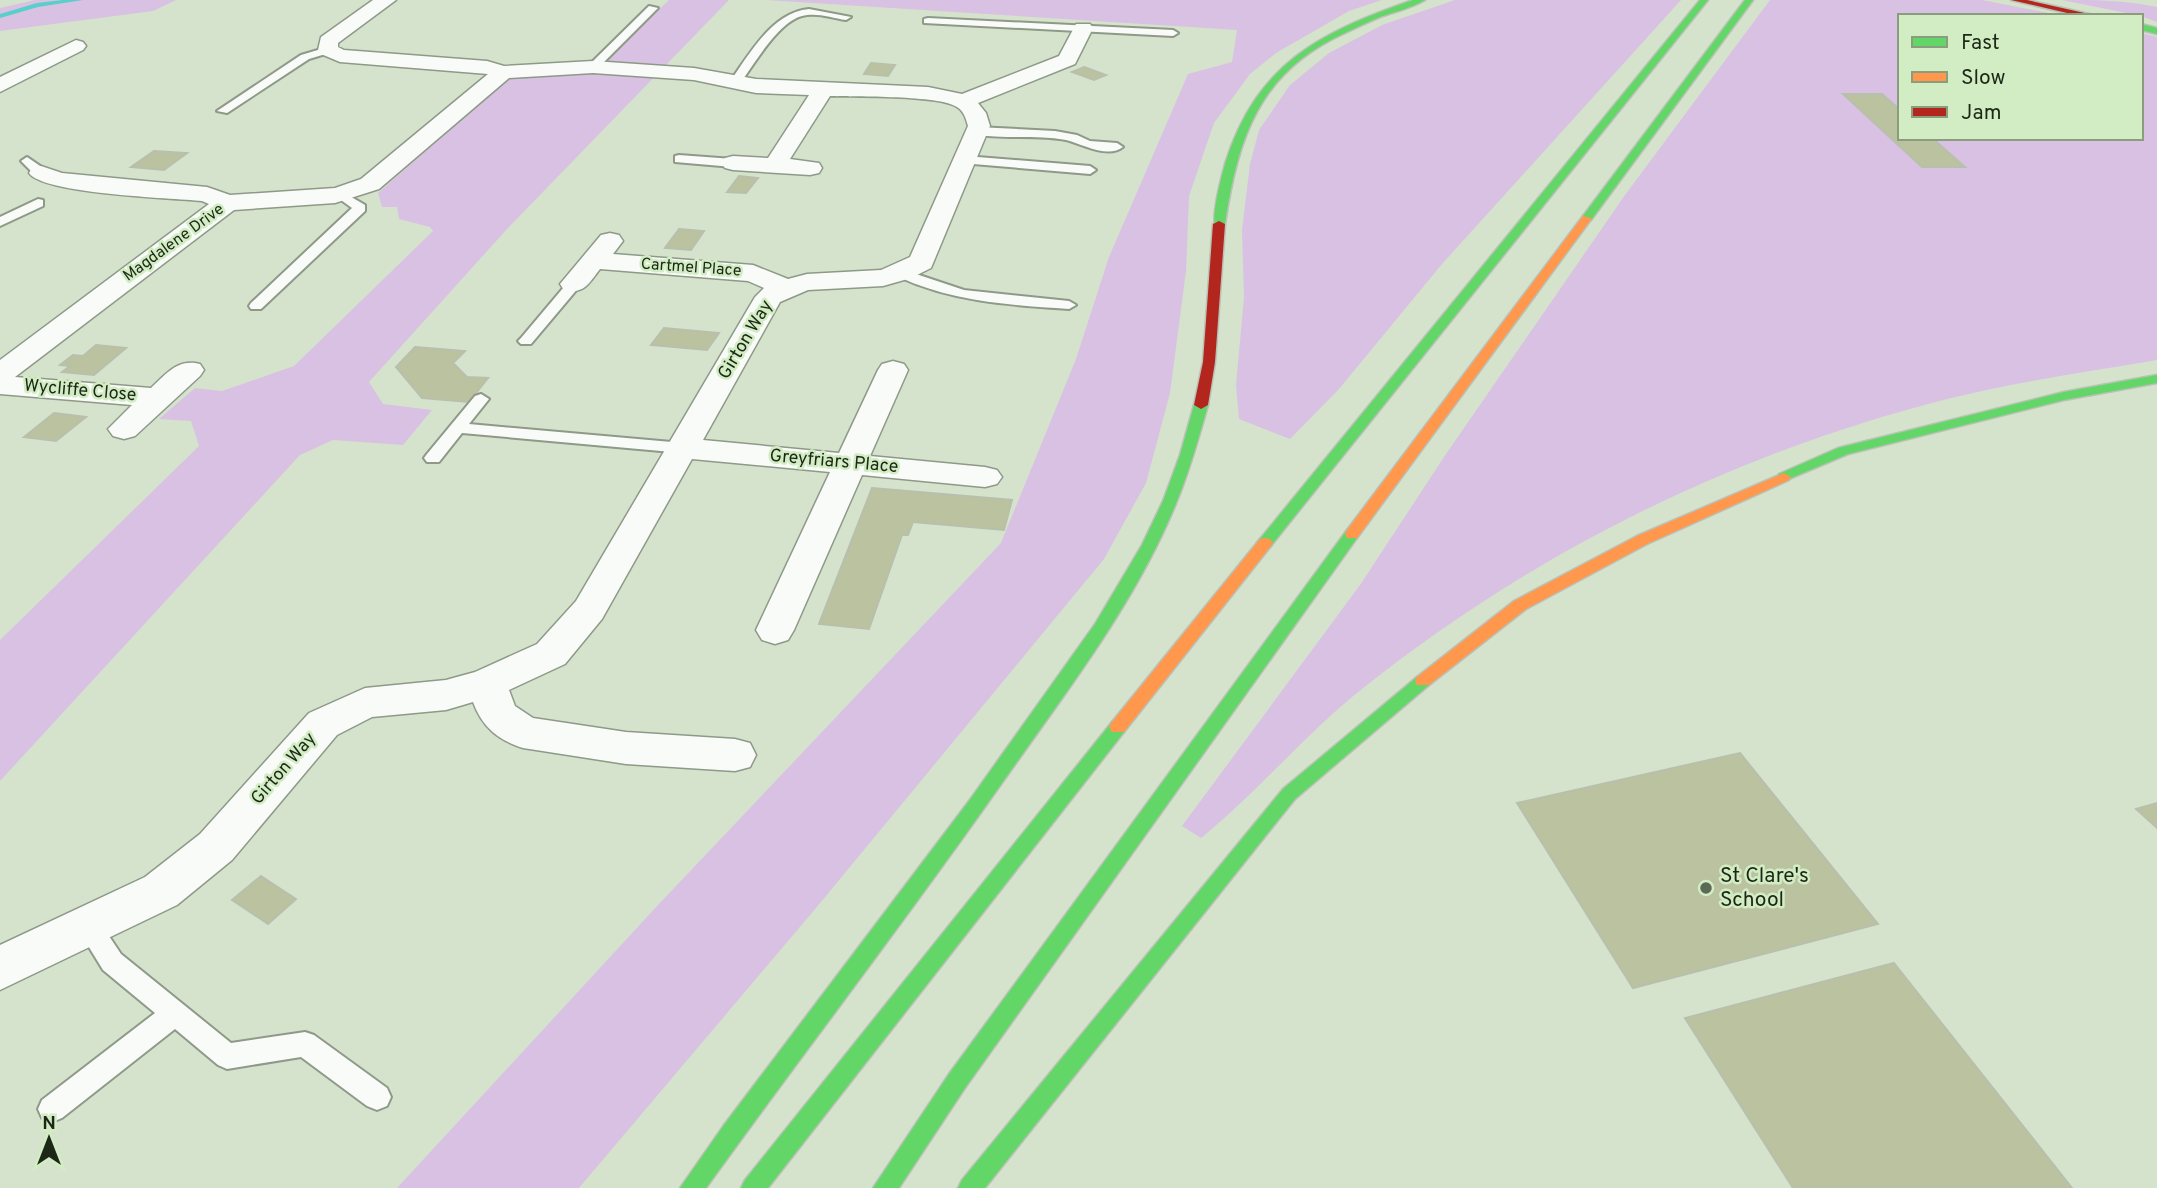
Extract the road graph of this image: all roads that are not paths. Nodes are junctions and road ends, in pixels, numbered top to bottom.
1 (386, 0) edge
2 (1421, 0) edge
3 (1704, 0) edge
4 (1749, 0) edge
5 (2015, 0) edge
6 (653, 8) dead end
7 (2084, 14) edge
8 (846, 17) dead end
9 (928, 21) dead end
10 (1083, 28) junction
11 (1173, 33) dead end
12 (76, 46) dead end
13 (328, 50) junction
14 (593, 67) junction
15 (503, 72) junction
16 (735, 83) junction
17 (0, 85) edge
18 (824, 90) junction
19 (223, 111) dead end
20 (969, 131) junction
21 (1117, 147) dead end
22 (679, 159) dead end
23 (733, 163) joint
24 (775, 165) junction
25 (34, 167) dead end
26 (810, 169) dead end
27 (1090, 170) dead end
28 (75, 182) junction
29 (341, 195) junction
30 (37, 203) joint
31 (227, 203) junction
32 (0, 222) edge
33 (904, 274) junction
34 (575, 284) joint
35 (784, 287) junction
36 (1069, 305) dead end
37 (256, 306) dead end
38 (526, 341) dead end
39 (189, 370) dead end
40 (893, 370) dead end
41 (0, 374) edge
42 (2157, 379) edge
43 (0, 384) edge
44 (160, 398) junction
45 (481, 399) dead end
46 (459, 428) junction
47 (124, 429) dead end
48 (682, 448) junction
49 (433, 458) dead end
50 (851, 463) junction
51 (985, 477) dead end
52 (775, 630) dead end
53 (487, 683) junction
54 (735, 755) dead end
55 (88, 926) junction
56 (0, 968) edge
57 (174, 1014) junction
58 (377, 1097) dead end
59 (52, 1109) dead end
60 (692, 1188) edge
61 (753, 1188) edge
62 (886, 1188) edge
63 (970, 1188) edge

1 - 13 street
2 - 60 highway
3 - 61 highway
4 - 62 highway
5 - 7 highway
6 - 14 lane
8 - 16 lane
9 - 10 lane
10 - 11 lane
10 - 20 street
12 - 17 street
13 - 15 street
13 - 19 lane
14 - 15 street
14 - 16 street
15 - 29 street, Magdalene Drive
16 - 18 street
18 - 20 street
18 - 24 street
20 - 21 lane
20 - 27 lane
20 - 33 street
22 - 23 lane
23 - 24 street
24 - 26 street
25 - 28 street
28 - 30 street
28 - 31 street
29 - 31 street, Magdalene Drive
29 - 37 lane
30 - 32 lane
31 - 41 street, Magdalene Drive
33 - 35 street, Girton Way
33 - 36 lane
34 - 35 street, Cartmel Place
34 - 38 lane
35 - 48 street, Girton Way
39 - 44 street, Wycliffe Close
40 - 50 street
42 - 63 highway
43 - 44 street, Wycliffe Close
44 - 47 street, Wycliffe Close
45 - 46 lane
46 - 48 lane
46 - 49 lane
48 - 50 street, Greyfriars Place
48 - 53 street, Girton Way
50 - 51 street, Greyfriars Place
50 - 52 street
53 - 54 street
53 - 55 street, Girton Way
55 - 56 street, Girton Way
55 - 57 lane
57 - 58 lane
57 - 59 lane

